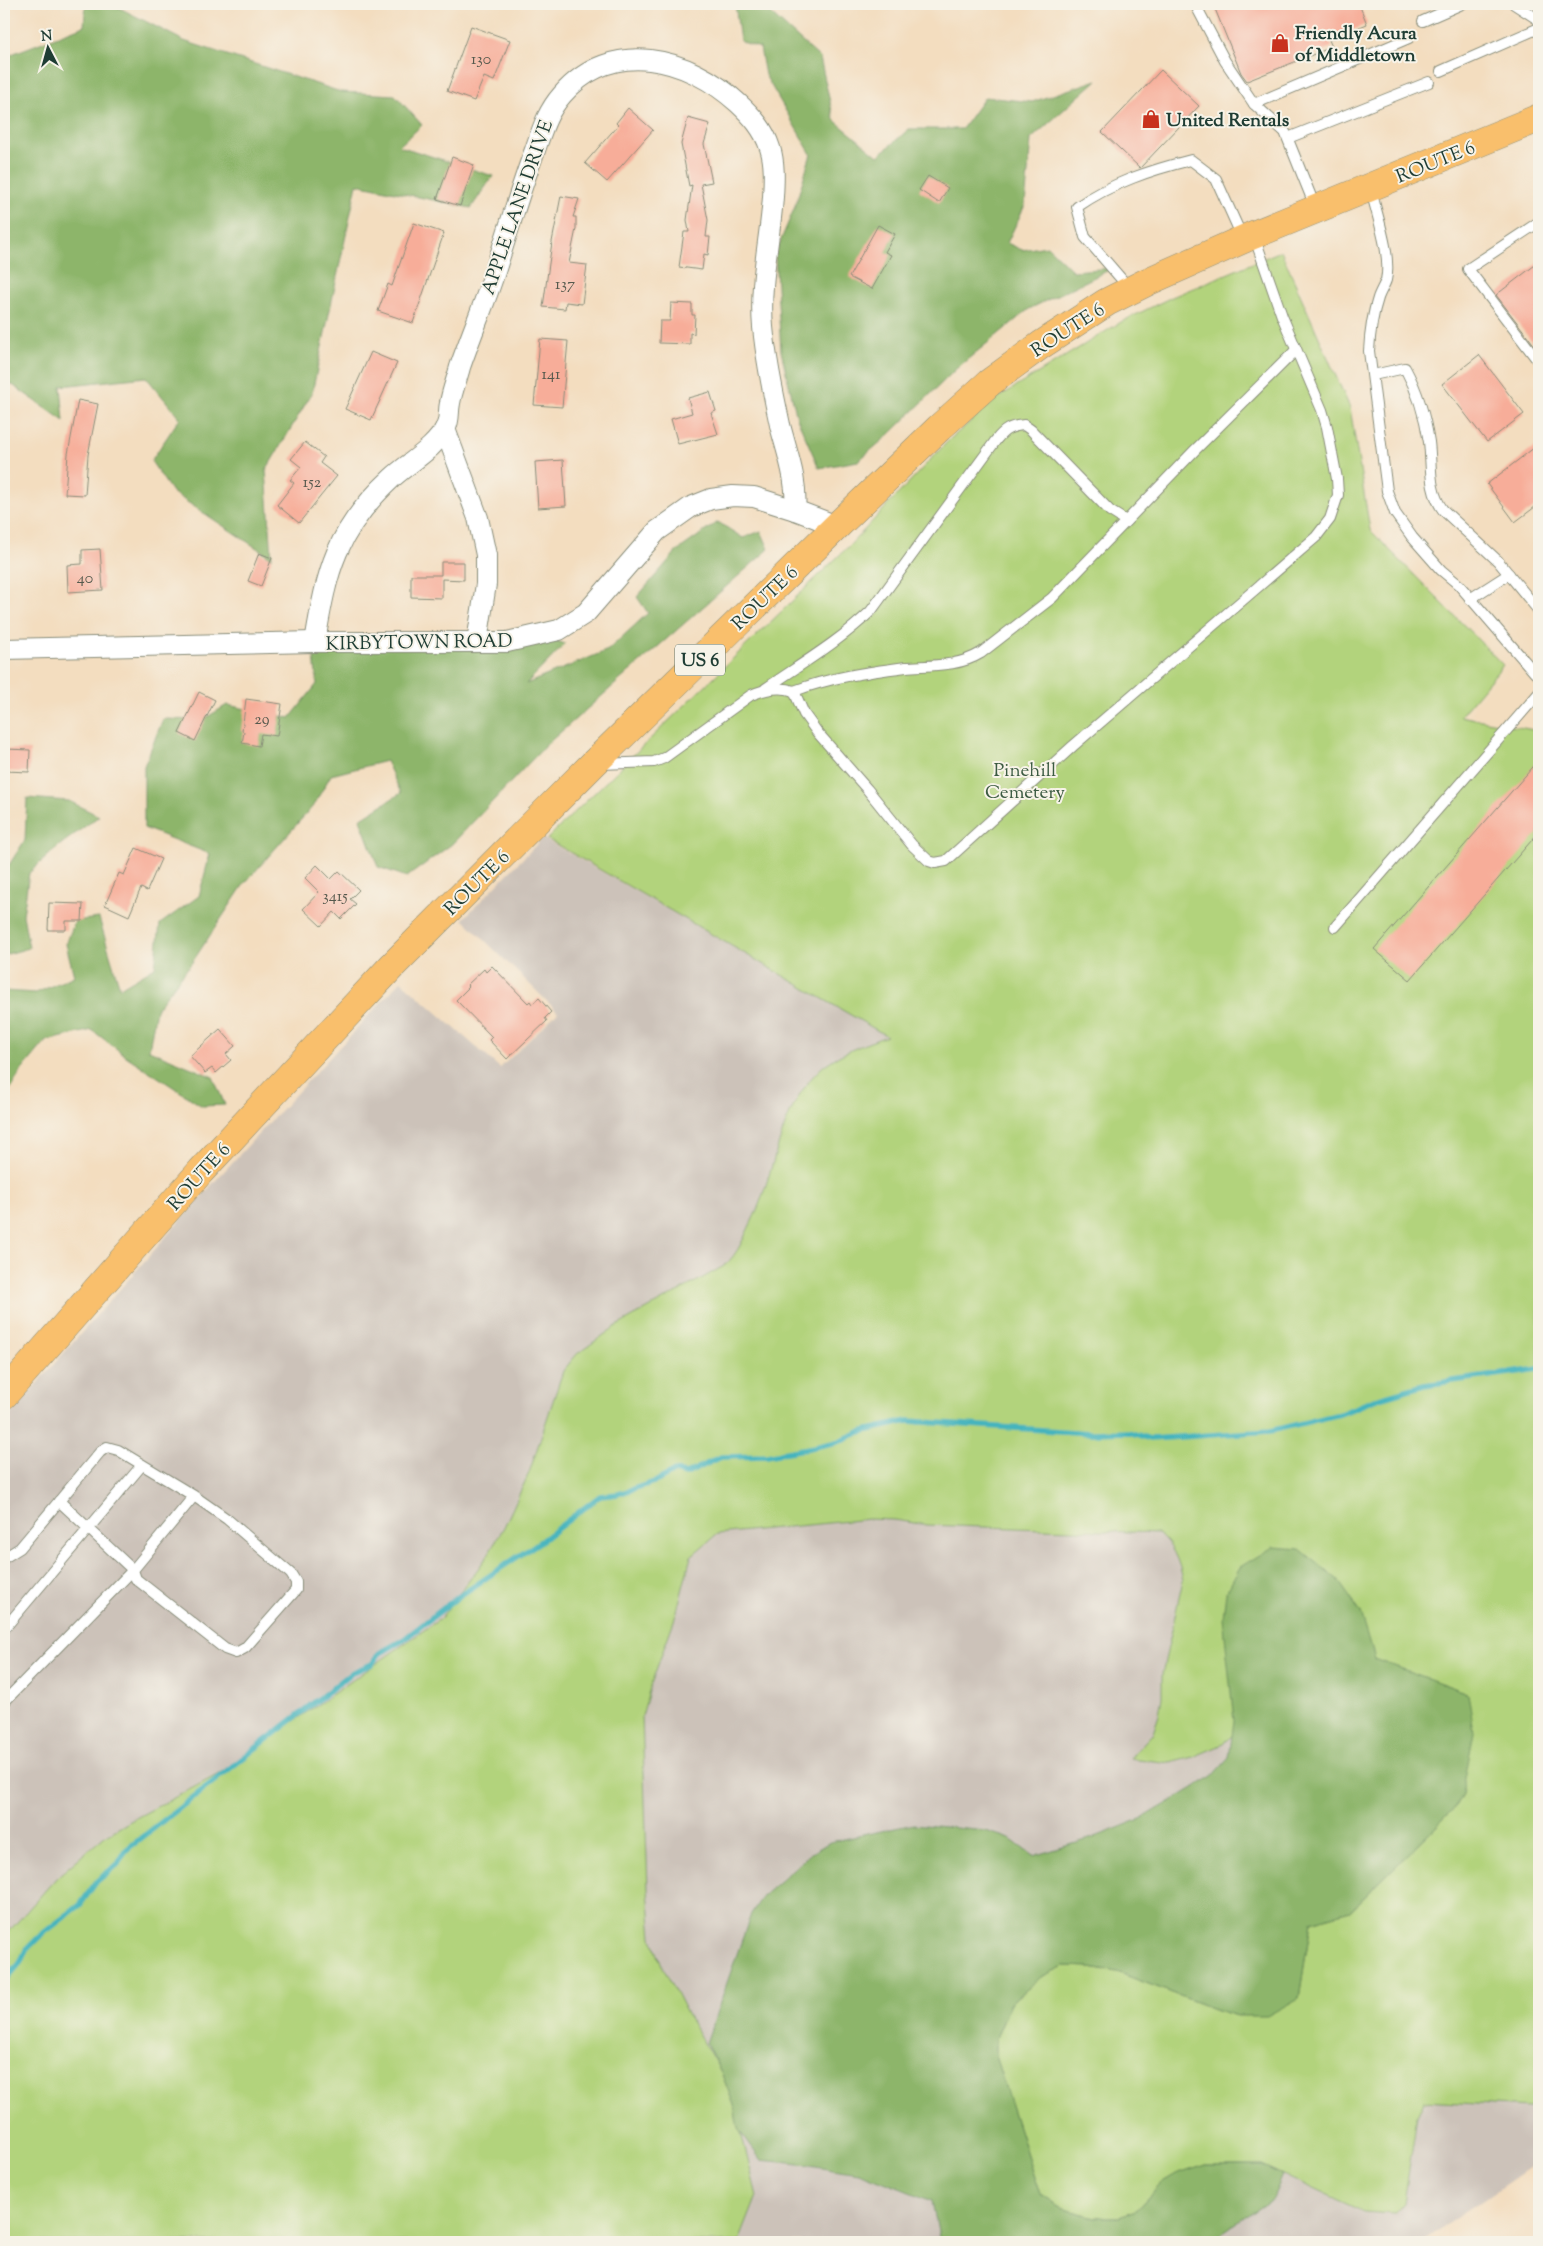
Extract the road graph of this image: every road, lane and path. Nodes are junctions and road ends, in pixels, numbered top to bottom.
1 (1194, 4) edge
2 (1462, 4) edge
3 (1514, 4) edge
4 (1539, 20) edge
5 (1423, 21) dead end
6 (1539, 28) edge
7 (1409, 38) dead end
8 (1441, 71) dead end
9 (1429, 82) dead end
10 (1254, 104) junction
11 (1538, 122) edge
12 (1288, 138) junction
13 (1371, 188) junction
14 (1316, 210) junction
15 (1539, 222) edge
16 (1248, 238) junction
17 (1131, 290) junction
18 (1296, 350) junction
19 (1539, 362) edge
20 (1373, 375) junction
21 (445, 429) junction
22 (795, 510) junction
23 (1126, 520) junction
24 (837, 526) junction
25 (1509, 574) junction
26 (1470, 599) junction
27 (1539, 611) edge
28 (315, 642) junction
29 (477, 642) junction
30 (4, 649) edge
31 (1539, 674) edge
32 (764, 690) junction
33 (794, 691) junction
34 (1539, 693) edge
35 (593, 764) junction
36 (1335, 927) dead end
37 (4, 1395) edge
38 (142, 1464) junction
39 (194, 1496) junction
40 (59, 1501) junction
41 (89, 1528) junction
42 (4, 1558) edge
43 (133, 1570) junction
44 (4, 1629) edge
45 (4, 1702) edge

1 - 10 lane
2 - 5 lane
3 - 4 lane
6 - 8 lane
7 - 10 lane
9 - 12 lane
10 - 12 lane
11 - 13 main road, ROUTE 6 / US 6
12 - 14 lane
13 - 14 main road, ROUTE 6 / US 6
13 - 20 lane
14 - 16 main road, ROUTE 6 / US 6
15 - 19 lane
16 - 17 main road, ROUTE 6 / US 6
16 - 17 lane
16 - 18 lane
17 - 24 main road, ROUTE 6 / US 6
18 - 23 lane
18 - 33 lane
20 - 25 lane
20 - 26 lane
21 - 22 street, APPLE LANE DRIVE
21 - 28 street
21 - 29 street
22 - 24 street, KIRBYTOWN ROAD
22 - 29 street, KIRBYTOWN ROAD
23 - 32 lane
23 - 33 lane
24 - 35 main road, ROUTE 6 / US 6
25 - 26 lane
25 - 27 lane
26 - 31 lane
28 - 29 street, KIRBYTOWN ROAD
28 - 30 street, KIRBYTOWN ROAD
32 - 33 lane
32 - 35 lane
34 - 36 lane
35 - 37 main road, ROUTE 6 / US 6
38 - 39 lane
38 - 40 lane
38 - 41 lane
39 - 43 lane
39 - 43 lane
40 - 41 lane
40 - 42 lane
41 - 43 lane
41 - 44 lane
43 - 45 lane

